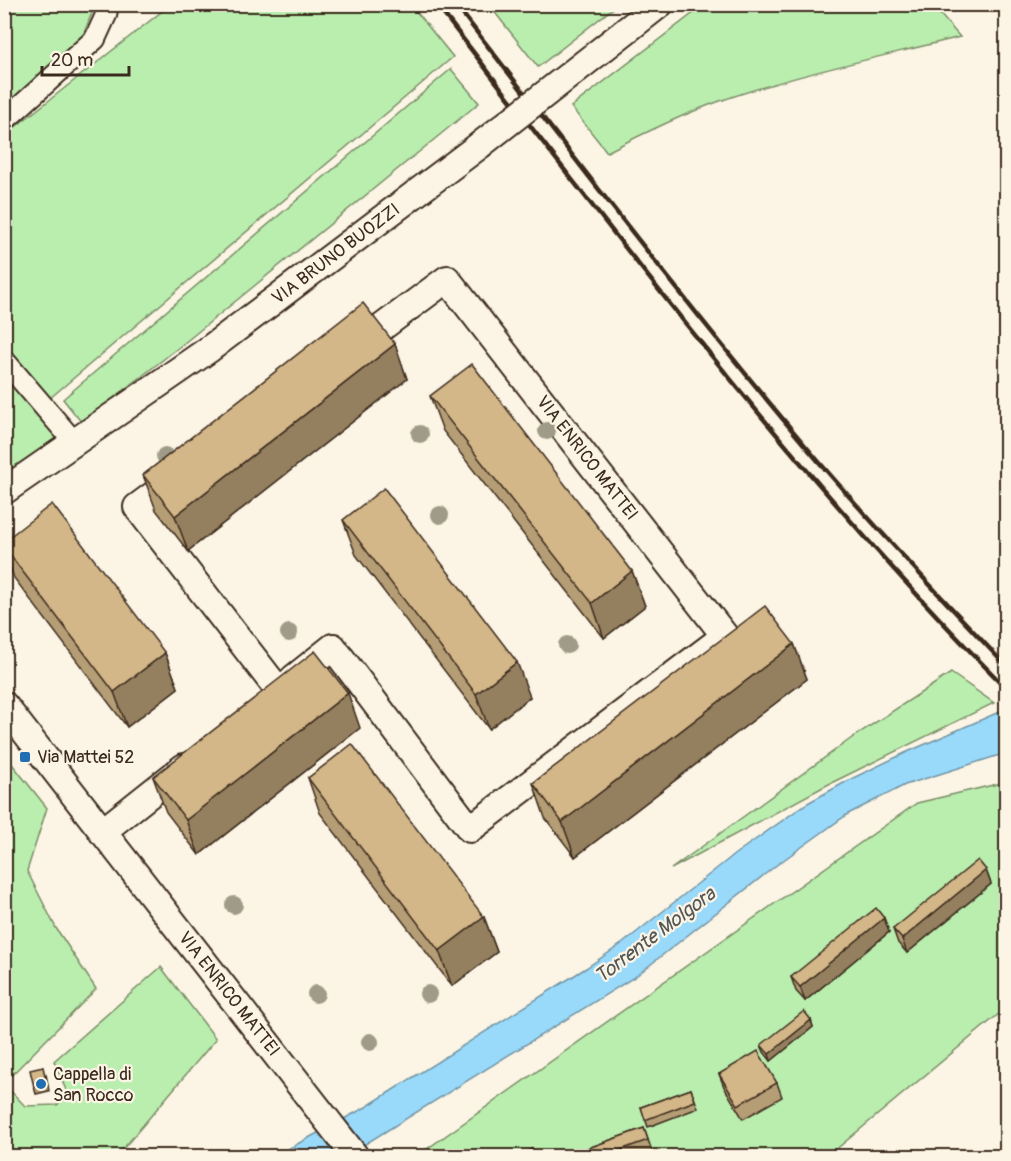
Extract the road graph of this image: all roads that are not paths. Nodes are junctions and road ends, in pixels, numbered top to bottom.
1 (108, 4) edge
2 (660, 4) edge
3 (4, 121) edge
4 (4, 360) edge
5 (334, 362) edge
6 (75, 443) junction
7 (194, 465) edge
8 (4, 491) edge
9 (4, 705) edge
10 (198, 756) edge
11 (102, 832) junction
12 (355, 1156) edge

1 - 3 street
2 - 6 street, VIA BRUNO BUOZZI, bridge
4 - 6 street
5 - 7 street, VIA ENRICO MATTEI
6 - 8 street, VIA BRUNO BUOZZI
9 - 11 street, VIA ENRICO MATTEI
10 - 11 street
11 - 12 street, VIA ENRICO MATTEI

